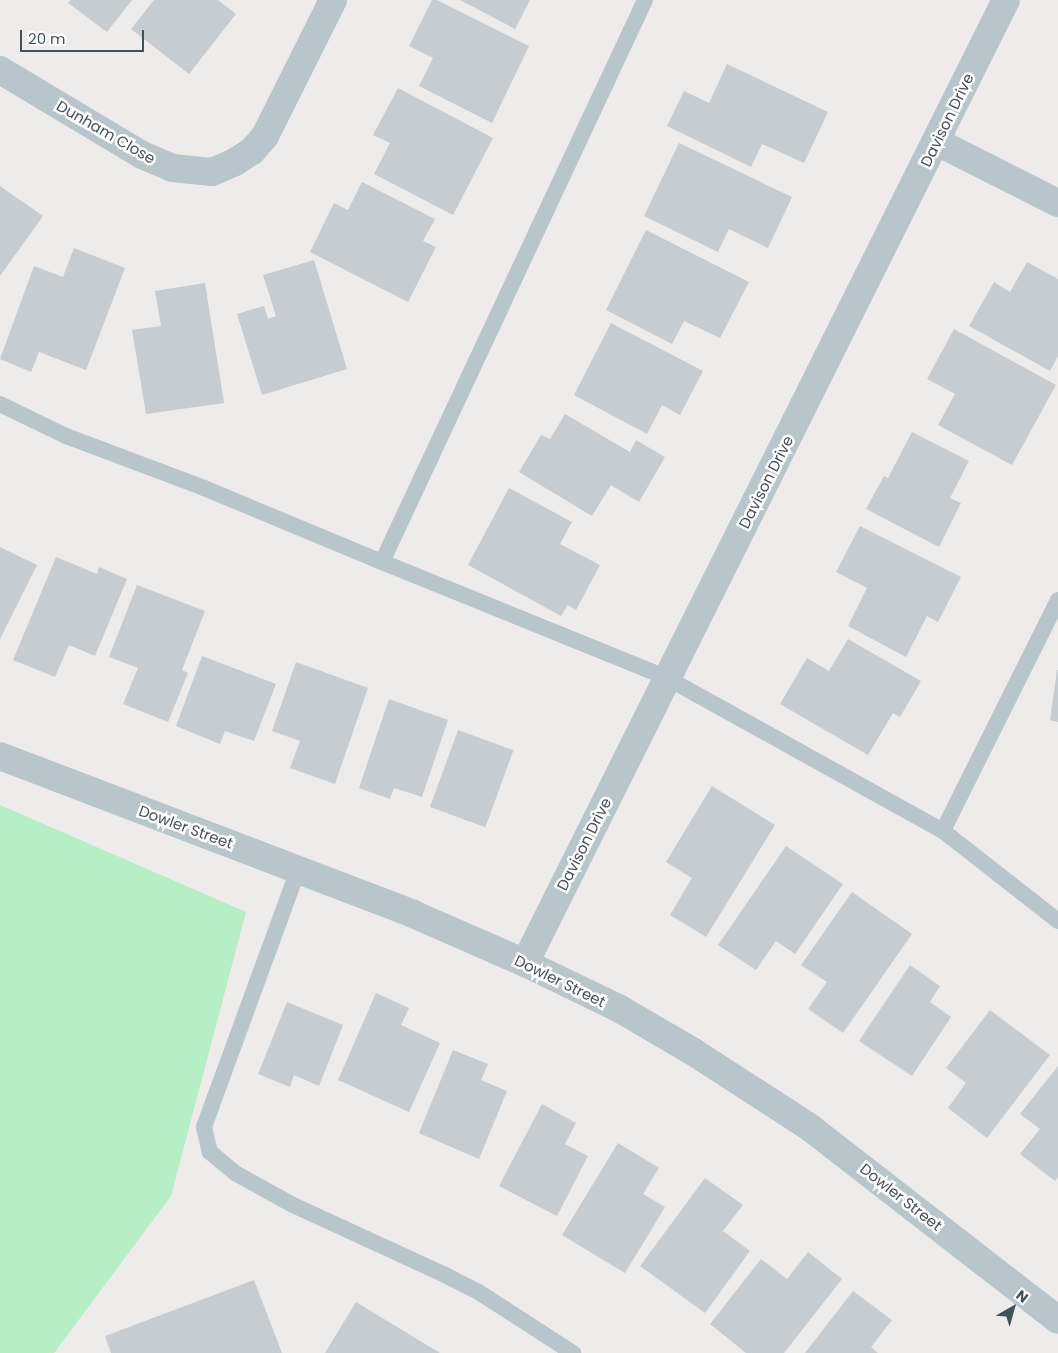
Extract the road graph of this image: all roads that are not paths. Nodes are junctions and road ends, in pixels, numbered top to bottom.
1 (333, 0) edge
2 (645, 0) edge
3 (1006, 0) edge
4 (0, 70) edge
5 (937, 142) junction
6 (1058, 203) edge
7 (0, 404) edge
8 (382, 562) junction
9 (1058, 600) edge
10 (667, 678) junction
11 (0, 756) edge
12 (944, 831) junction
13 (298, 870) junction
14 (1058, 921) edge
15 (525, 963) junction
16 (1058, 1320) edge
17 (573, 1353) edge

1 - 4 street, Dunham Close
2 - 8 lane
3 - 5 street, Davison Drive
5 - 6 street
5 - 10 street, Davison Drive
7 - 8 lane
8 - 10 lane
9 - 12 lane
10 - 12 lane
10 - 15 street, Davison Drive
11 - 13 street, Dowler Street
12 - 14 lane
13 - 15 street, Dowler Street
13 - 17 lane
15 - 16 street, Dowler Street

